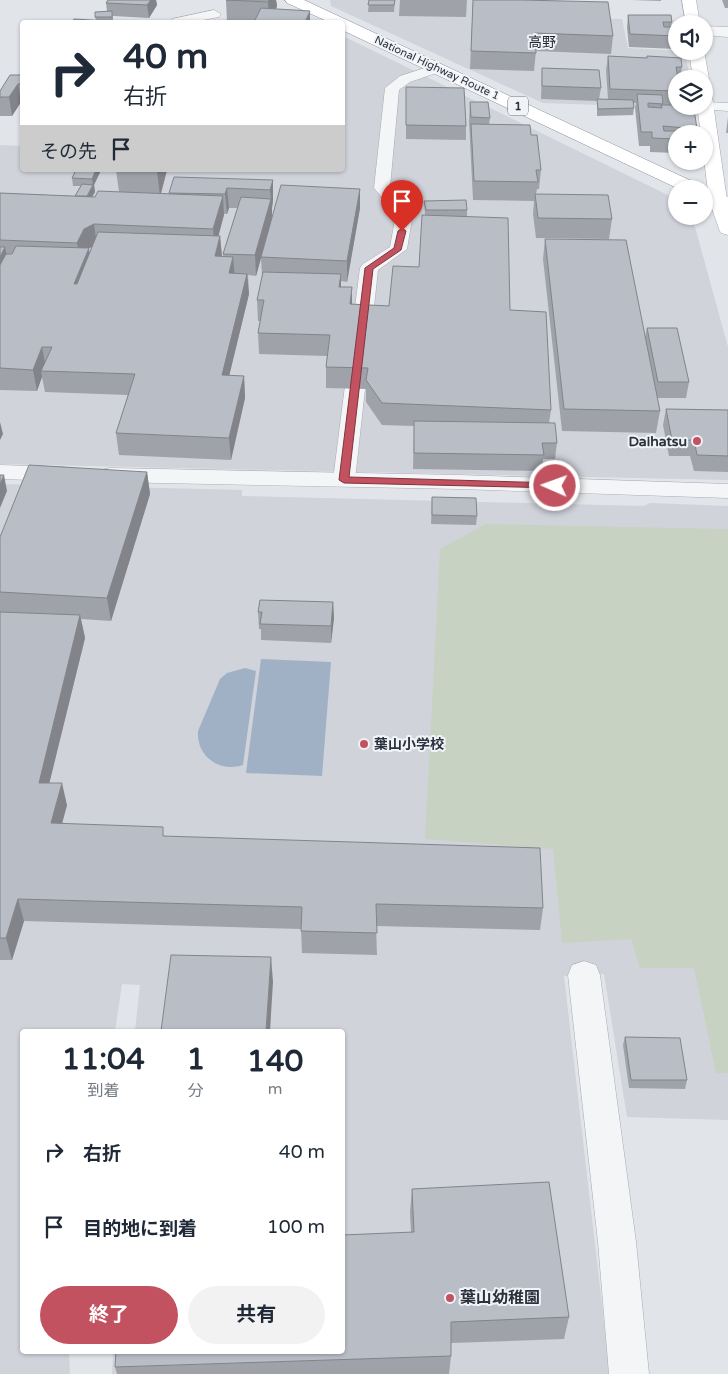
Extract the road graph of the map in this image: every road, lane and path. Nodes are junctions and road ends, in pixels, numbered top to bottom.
1 (220, 0) edge
2 (292, 0) edge
3 (690, 0) edge
4 (692, 15) edge
5 (213, 18) edge
6 (194, 20) edge
7 (335, 20) edge
8 (345, 25) edge
9 (713, 31) edge
10 (728, 32) edge
11 (437, 68) junction
12 (713, 103) edge
13 (728, 107) edge
14 (706, 115) edge
15 (675, 180) edge
16 (717, 199) edge
17 (728, 229) edge
18 (0, 472) edge
19 (344, 480) junction
20 (728, 491) edge
21 (584, 975) dead end
22 (629, 1374) edge

1 - 5 lane
2 - 7 main road, National Highway Route 1 / 1
3 - 4 main road
5 - 6 lane
8 - 11 main road, National Highway Route 1 / 1
9 - 10 street
11 - 15 main road, National Highway Route 1 / 1
11 - 19 lane
12 - 13 lane
14 - 16 main road
16 - 17 main road
18 - 19 street
19 - 20 street
21 - 22 street

